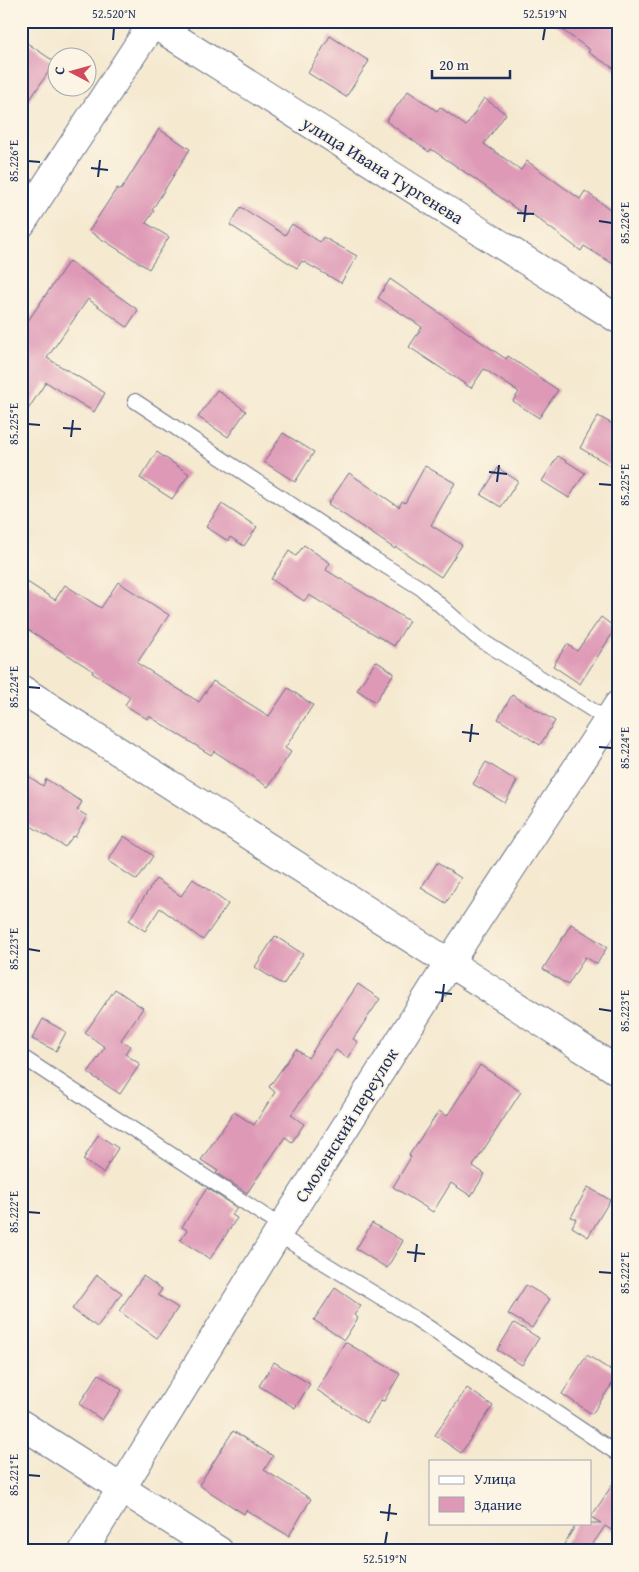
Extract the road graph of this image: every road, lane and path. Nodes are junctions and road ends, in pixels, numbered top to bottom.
1 (152, 22) edge
2 (21, 224) edge
3 (618, 320) edge
4 (135, 401) dead end
5 (21, 689) edge
6 (613, 712) edge
7 (449, 963) junction
8 (21, 1056) edge
9 (618, 1071) edge
10 (279, 1230) junction
11 (21, 1424) edge
12 (618, 1454) edge
13 (121, 1488) junction
14 (83, 1551) edge
15 (219, 1551) edge

1 - 2 street
1 - 3 street, улица Ивана Тургенева
4 - 6 lane
5 - 7 street
6 - 7 street, Смоленский переулок
7 - 9 street
7 - 10 street, Смоленский переулок
8 - 10 lane
10 - 12 lane
10 - 13 street, Смоленский переулок
11 - 13 street
13 - 14 street, Смоленский переулок
13 - 15 street

